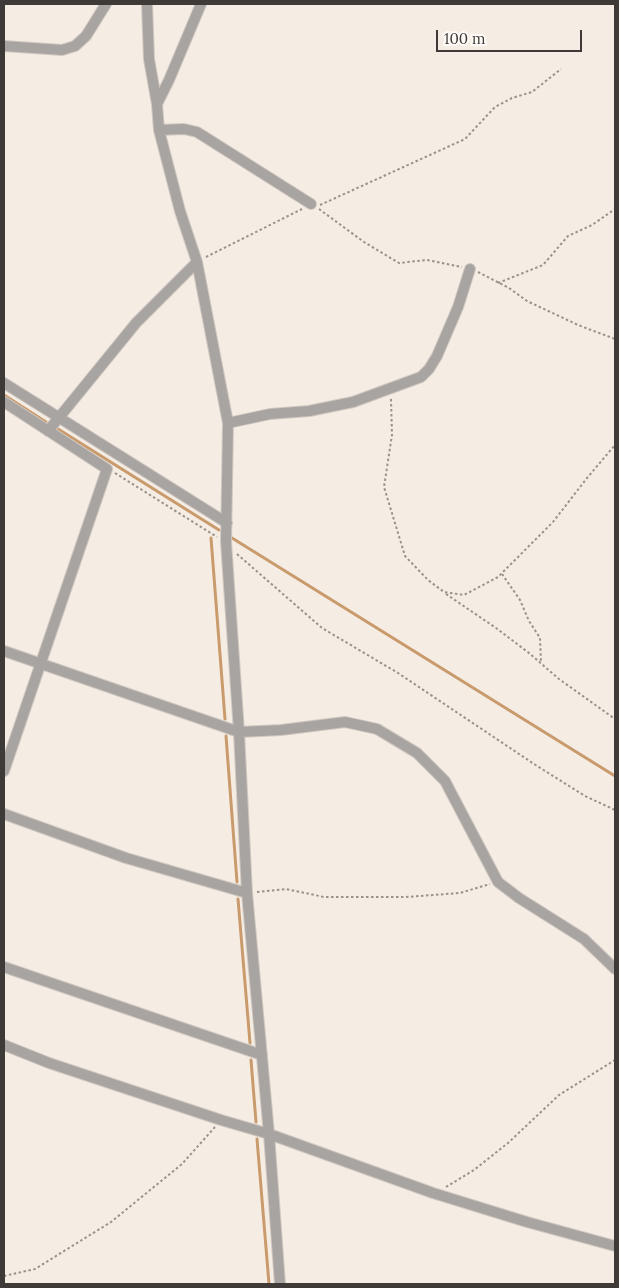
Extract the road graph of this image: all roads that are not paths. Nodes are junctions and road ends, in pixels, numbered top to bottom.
1 (106, 4) edge
2 (147, 4) edge
3 (201, 4) edge
4 (4, 46) edge
5 (157, 104) junction
6 (159, 130) junction
7 (314, 206) road end
8 (197, 262) junction
9 (470, 269) dead end
10 (4, 383) edge
11 (4, 402) edge
12 (58, 417) junction
13 (228, 423) junction
14 (48, 431) junction
15 (227, 522) junction
16 (4, 651) edge
17 (41, 663) junction
18 (239, 732) junction
19 (4, 771) edge
20 (4, 814) edge
21 (247, 893) junction
22 (4, 967) edge
23 (615, 970) edge
24 (4, 1045) edge
25 (262, 1055) junction
26 (269, 1134) junction
27 (615, 1246) edge
28 (280, 1284) edge

1 - 4 street
2 - 5 street
3 - 5 street
5 - 6 street
6 - 7 street
6 - 8 street
8 - 12 street
8 - 13 street
9 - 13 street
10 - 12 street
11 - 14 street
12 - 14 street
12 - 15 street
13 - 15 street
14 - 17 street
15 - 18 street
16 - 17 street
17 - 18 street
17 - 19 street
18 - 21 street
18 - 23 street
20 - 21 street
21 - 25 street
22 - 25 street
24 - 26 street
25 - 26 street
26 - 27 street
26 - 28 street

